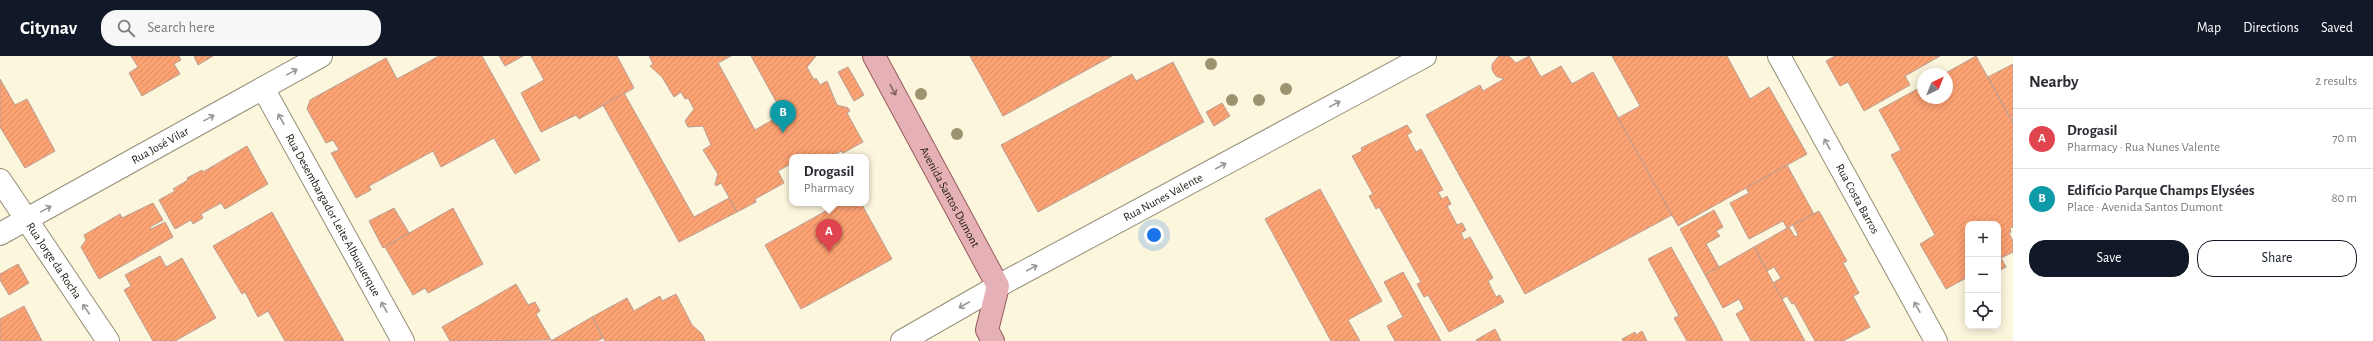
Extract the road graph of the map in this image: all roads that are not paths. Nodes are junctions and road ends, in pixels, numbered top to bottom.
1 (321, 56) edge
2 (874, 56) edge
3 (1425, 56) edge
4 (1778, 56) edge
5 (263, 88) junction
6 (0, 180) edge
7 (27, 220) junction
8 (0, 234) edge
9 (998, 286) junction
10 (108, 341) edge
11 (403, 341) edge
12 (902, 341) edge
13 (993, 341) edge
14 (1936, 341) edge

5 -> 1 street, Rua José Vilar
2 -> 9 main road, Avenida Santos Dumont
9 -> 3 street, Rua Nunes Valente
14 -> 4 street, Rua Costa Barros
7 -> 5 street, Rua José Vilar
11 -> 5 street, Rua Desembargador Leite Albuquerque
6 - 7 street, Rua Jorge da Rocha
7 - 8 street, Rua José Vilar
10 -> 7 street, Rua Jorge da Rocha
9 -> 12 street, Rua Nunes Valente
9 - 13 main road

